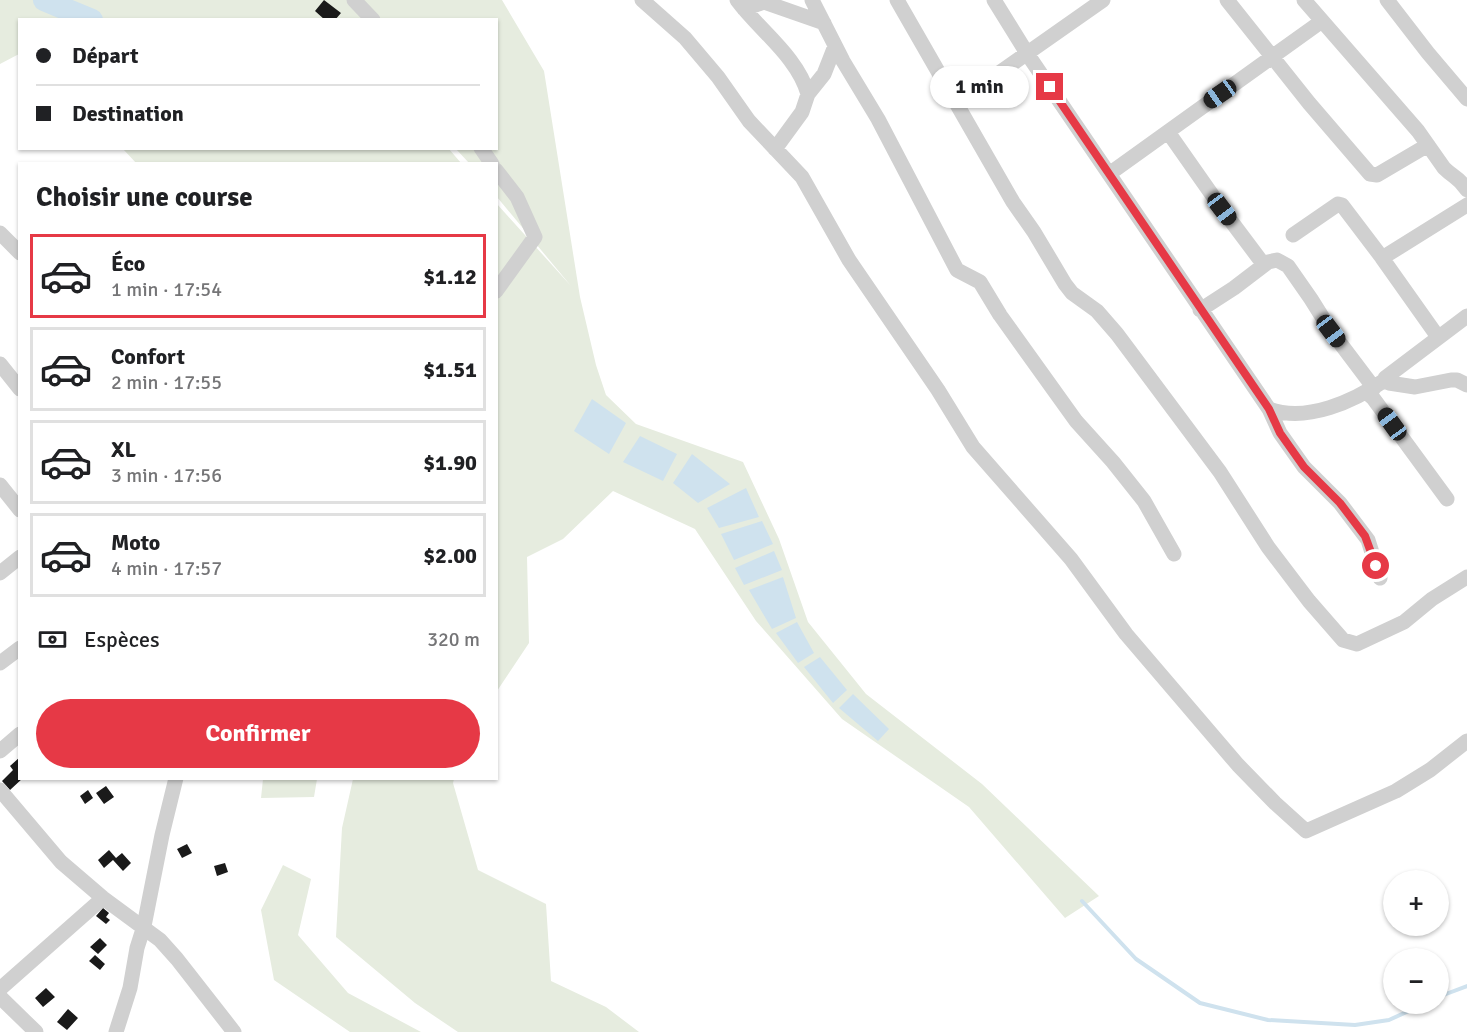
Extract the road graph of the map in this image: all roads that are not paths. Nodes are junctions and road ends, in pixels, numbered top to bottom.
1 (354, 0) edge
2 (642, 0) edge
3 (812, 0) edge
4 (897, 0) edge
5 (994, 0) edge
6 (1227, 0) edge
7 (1304, 0) edge
8 (1388, 0) edge
9 (1098, 2) edge
10 (741, 4) edge
11 (371, 18) edge
12 (1322, 21) junction
13 (824, 23) junction
14 (835, 46) junction
15 (1028, 55) junction
16 (1272, 57) junction
17 (808, 94) junction
18 (1467, 99) edge
19 (958, 102) junction
20 (1168, 132) junction
21 (1428, 145) junction
22 (775, 149) junction
23 (498, 173) edge
24 (1109, 174) junction
25 (1467, 190) edge
26 (1467, 205) edge
27 (0, 233) edge
28 (1293, 235) dead end
29 (18, 251) edge
30 (1383, 259) junction
31 (1264, 265) junction
32 (498, 288) edge
33 (1200, 310) junction
34 (1467, 316) edge
35 (1438, 337) junction
36 (0, 364) edge
37 (13, 385) edge
38 (1467, 385) edge
39 (1375, 387) junction
40 (1269, 409) junction
41 (0, 485) edge
42 (1447, 499) dead end
43 (18, 508) edge
44 (1174, 554) dead end
45 (18, 559) edge
46 (0, 573) edge
47 (1467, 577) edge
48 (1380, 578) dead end
49 (18, 650) edge
50 (0, 663) edge
51 (18, 736) edge
52 (1467, 741) edge
53 (0, 752) edge
54 (176, 780) edge
55 (0, 789) edge
56 (103, 898) junction
57 (144, 926) junction
58 (0, 988) edge
59 (0, 997) edge
60 (36, 1032) edge
61 (116, 1032) edge
62 (234, 1032) edge

1 - 11 street
2 - 22 street
3 - 13 street
4 - 19 street
5 - 15 street
6 - 16 street
7 - 12 street
8 - 18 street
9 - 15 street
10 - 13 street
10 - 17 street
12 - 16 street
12 - 21 street
13 - 14 street
14 - 17 street
14 - 44 street
15 - 19 street
15 - 24 street
16 - 20 street
16 - 21 street
17 - 22 street
19 - 47 street
20 - 24 street
20 - 31 street
21 - 25 street
22 - 52 street
23 - 32 street
24 - 33 street
26 - 30 street
27 - 29 street
28 - 30 street
30 - 35 street
31 - 33 street
31 - 39 street
33 - 40 street
34 - 35 street
35 - 39 street
36 - 37 street
38 - 39 street
39 - 40 street
39 - 42 street
40 - 48 street
41 - 43 street
45 - 46 street
49 - 50 street
51 - 53 street
54 - 57 street
55 - 56 street
56 - 57 street
56 - 58 street
57 - 61 street
57 - 62 street
59 - 60 street

